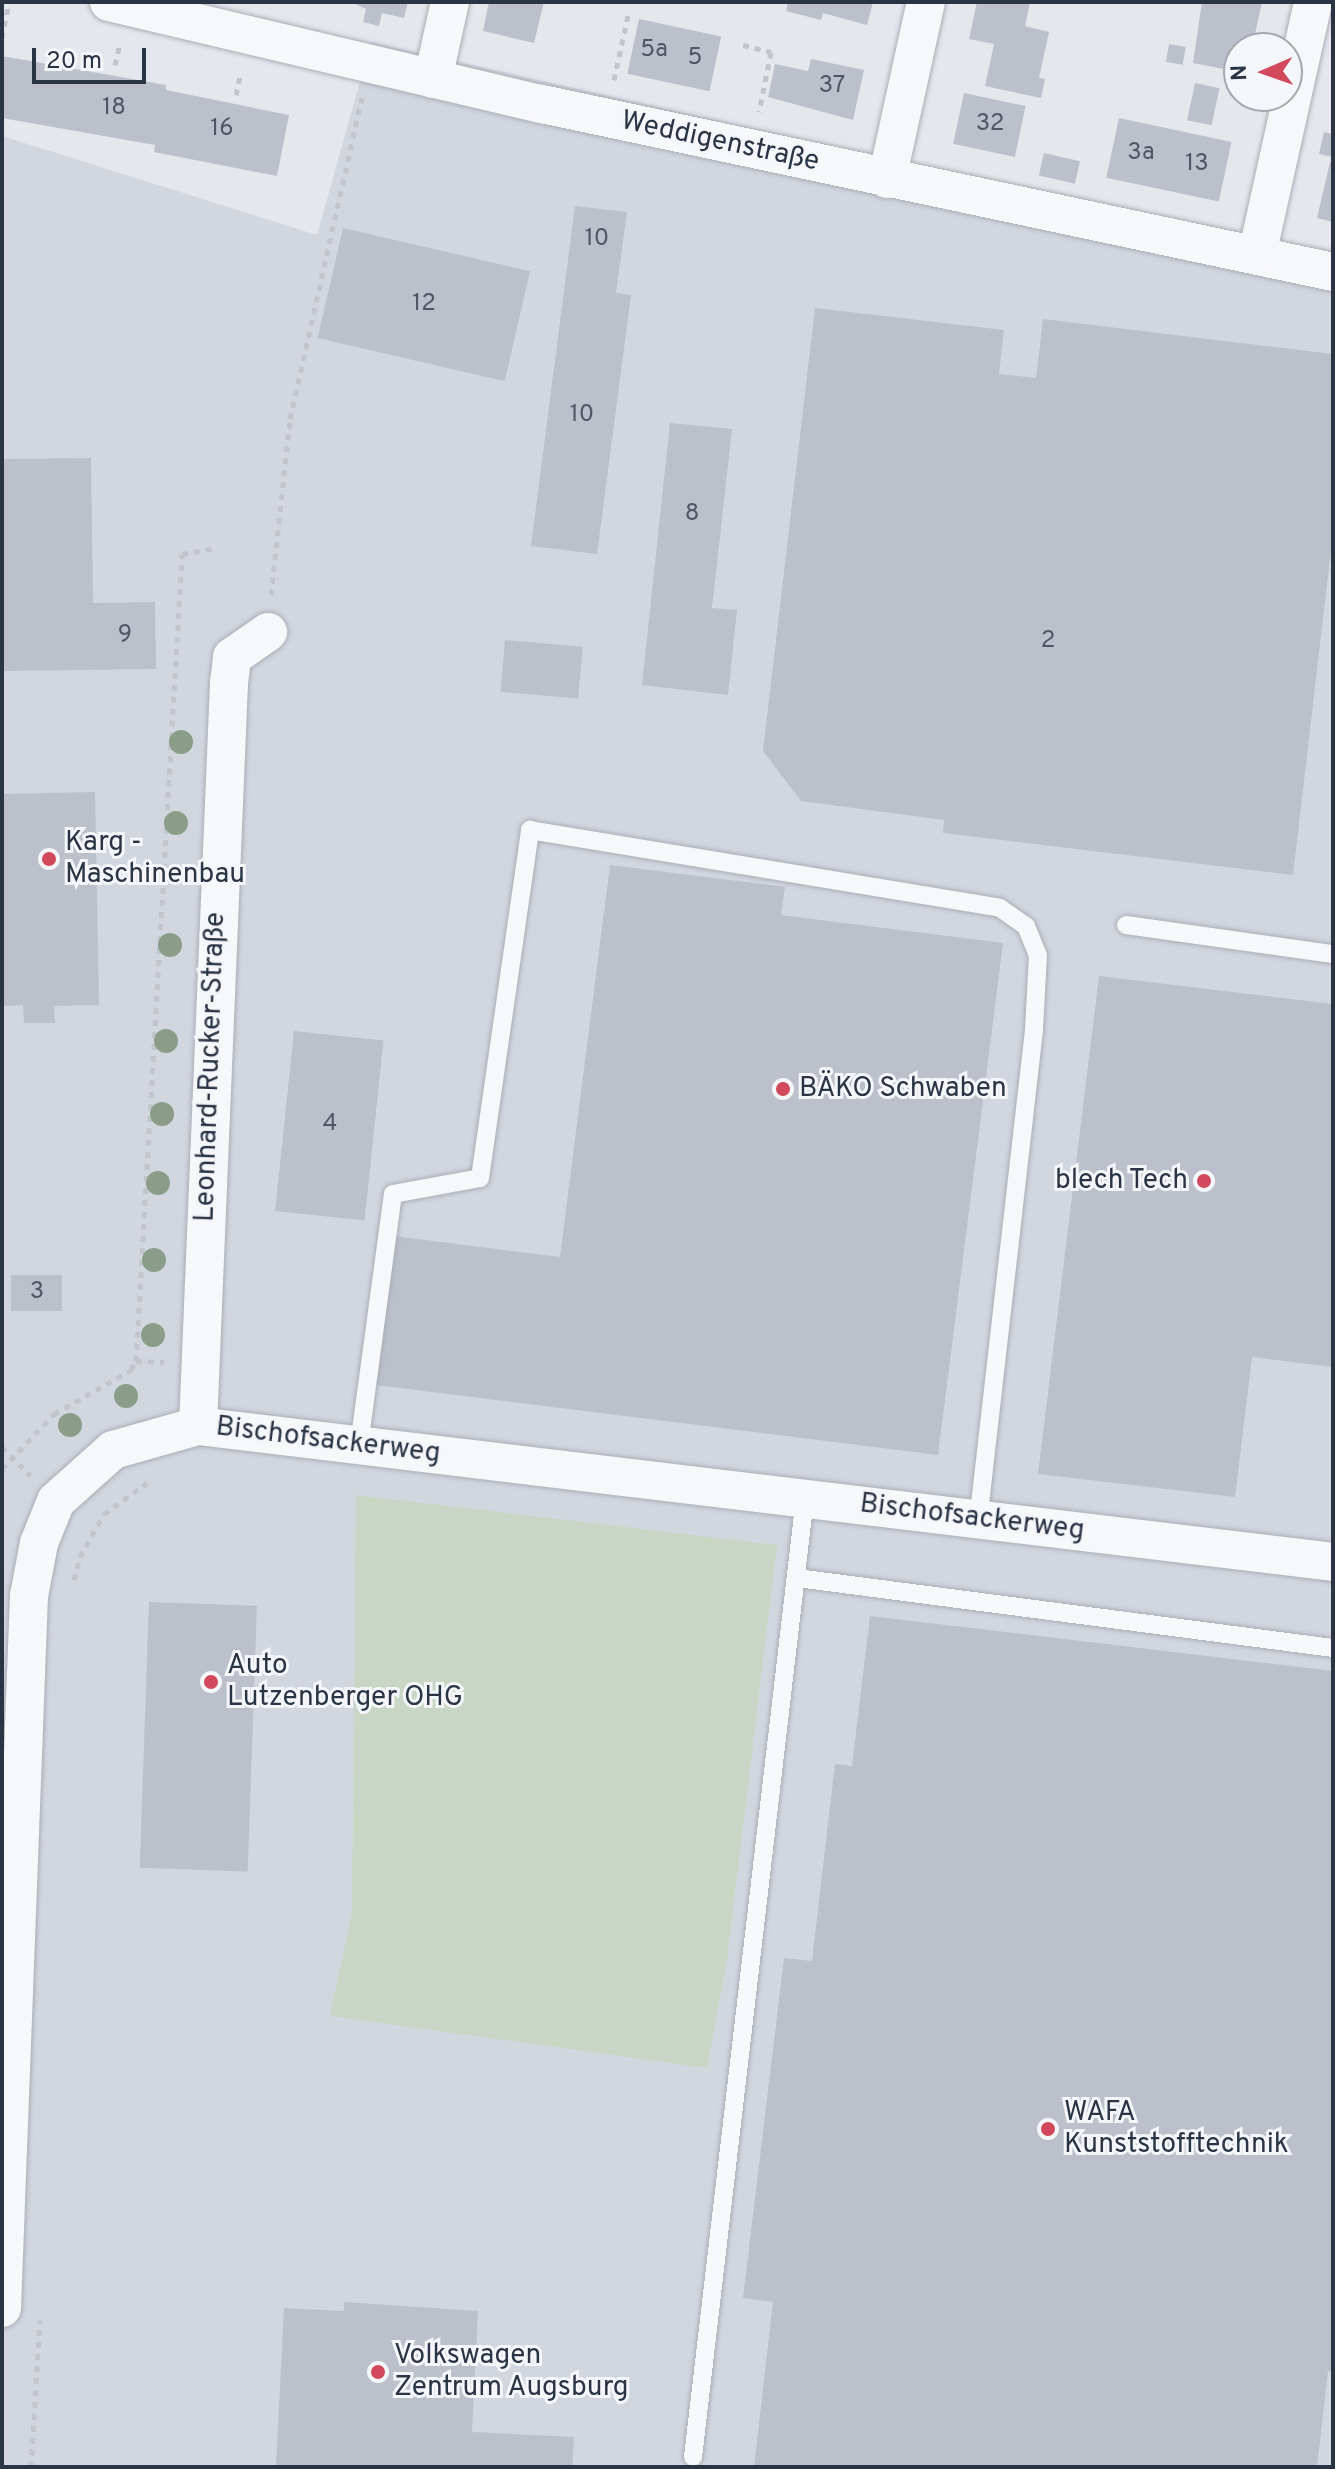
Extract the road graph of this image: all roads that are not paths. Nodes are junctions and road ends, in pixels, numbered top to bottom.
1 (109, 2) edge
2 (450, 2) edge
3 (926, 2) edge
4 (1313, 2) edge
5 (157, 7) edge
6 (433, 79) junction
7 (887, 179) junction
8 (1257, 255) junction
9 (1333, 272) edge
10 (268, 632) road end
11 (1126, 925) dead end
12 (1333, 954) edge
13 (198, 1426) junction
14 (359, 1445) junction
15 (805, 1498) junction
16 (978, 1519) junction
17 (1333, 1562) edge
18 (797, 1578) junction
19 (1333, 1648) edge
20 (2, 2308) edge
21 (693, 2457) dead end

1 - 5 street, Weddigenstraße
2 - 6 street
3 - 7 street
4 - 8 street
5 - 6 street, Weddigenstraße
6 - 7 street, Weddigenstraße
7 - 8 street, Weddigenstraße
8 - 9 street, Weddigenstraße
10 - 13 street, Leonhard-Rucker-Straße
11 - 12 lane
13 - 14 street, Bischofsackerweg
13 - 20 street, Bischofsackerweg
14 - 15 street, Bischofsackerweg
14 - 16 lane
15 - 16 street, Bischofsackerweg
15 - 18 lane
16 - 17 street, Bischofsackerweg
18 - 19 lane
18 - 21 lane

